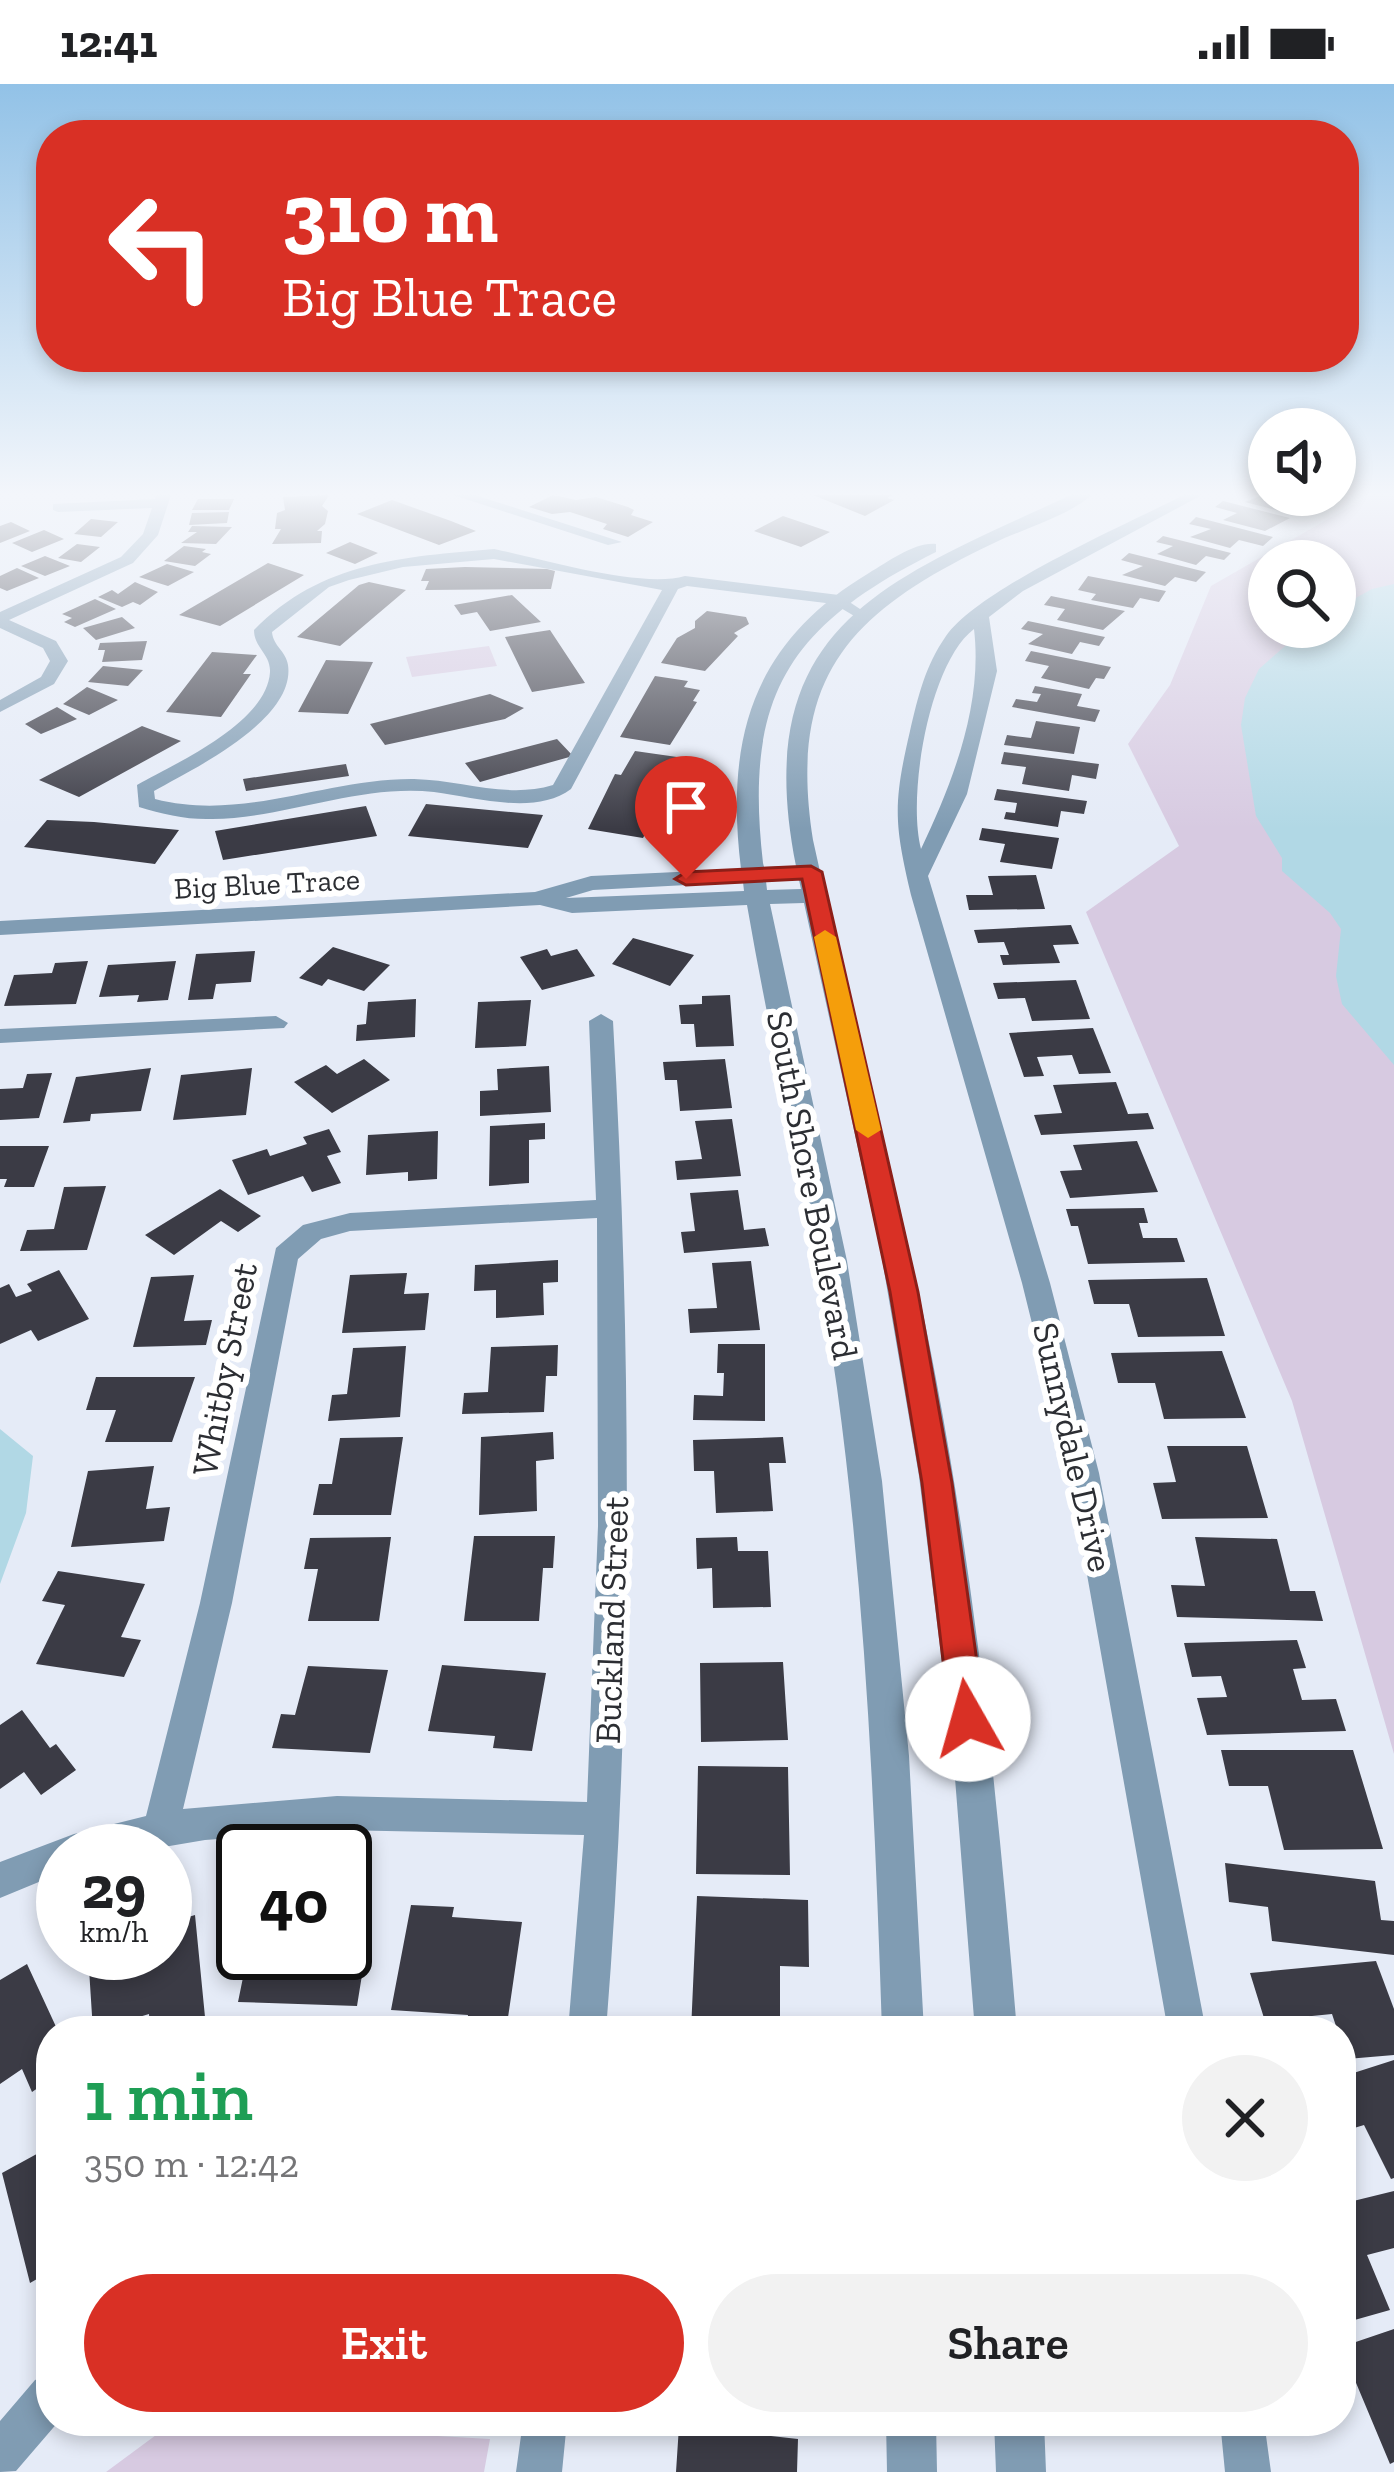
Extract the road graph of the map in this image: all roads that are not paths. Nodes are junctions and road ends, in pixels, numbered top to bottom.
1 (29, 606) edge
2 (293, 606) edge
3 (661, 606) edge
4 (808, 606) edge
5 (815, 606) edge
6 (844, 606) edge
7 (848, 606) edge
8 (995, 606) edge
9 (838, 611) junction
10 (981, 618) junction
11 (0, 620) edge
12 (6, 702) edge
13 (919, 874) junction
14 (813, 884) junction
15 (756, 888) junction
16 (0, 928) edge
17 (601, 1021) dead end
18 (276, 1023) dead end
19 (0, 1036) edge
20 (612, 1208) junction
21 (604, 1819) junction
22 (162, 1824) edge
23 (187, 1824) edge
24 (36, 1866) edge
25 (0, 1880) edge
26 (587, 2016) edge
27 (902, 2016) edge
28 (994, 2016) edge
29 (1184, 2016) edge
30 (36, 2413) edge
31 (543, 2436) edge
32 (911, 2436) edge
33 (1020, 2436) edge
34 (1244, 2436) edge
35 (0, 2455) edge
36 (539, 2472) edge
37 (912, 2472) edge
38 (1021, 2472) edge
39 (1248, 2472) edge

1 - 11 street
2 - 3 street
4 - 9 street
5 - 9 street
6 - 9 street, South Shore Boulevard
7 - 9 street, South Shore Boulevard
8 - 10 street, Sunnydale Drive
9 - 14 street, South Shore Boulevard
9 - 15 street, South Shore Boulevard
10 - 13 street
10 - 13 street, Sunnydale Drive
11 - 12 street
13 - 29 street, Sunnydale Drive
14 - 15 street, Big Blue Trace
14 - 28 street, South Shore Boulevard
15 - 16 street, Big Blue Trace
15 - 27 street, South Shore Boulevard
17 - 20 street, Buckland Street
18 - 19 street
20 - 21 street, Buckland Street
20 - 22 street, Whitby Street
21 - 23 street
21 - 26 street, Buckland Street
24 - 25 street
30 - 35 street
31 - 36 street
32 - 37 street
33 - 38 street
34 - 39 street

